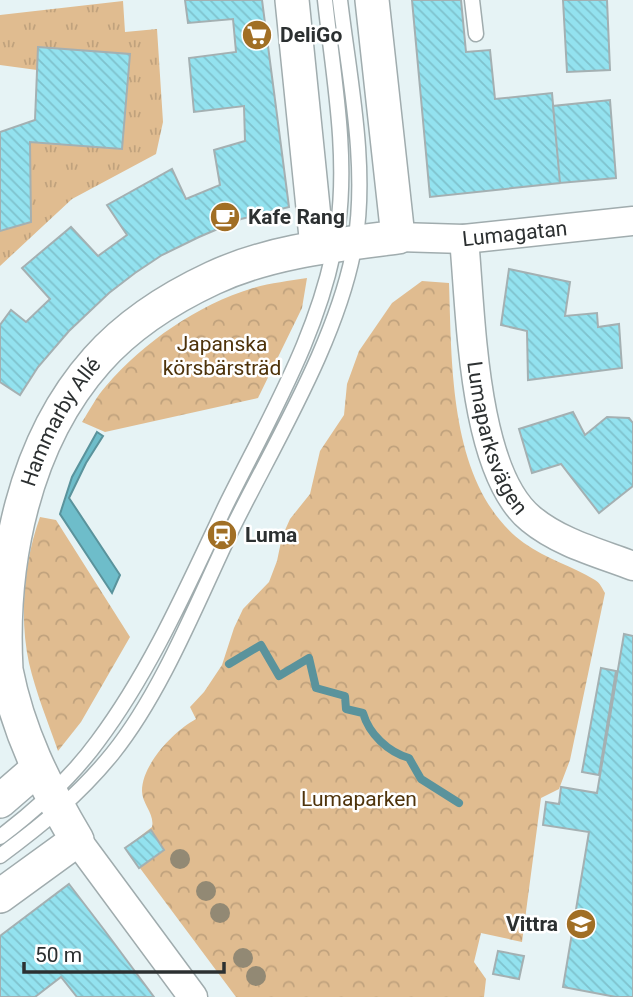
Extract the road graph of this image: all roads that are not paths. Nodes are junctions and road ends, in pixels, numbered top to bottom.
1 (292, 0) edge
2 (325, 0) edge
3 (340, 0) edge
4 (372, 0) edge
5 (472, 0) edge
6 (476, 34) dead end
7 (633, 221) edge
8 (398, 237) junction
9 (464, 239) junction
10 (335, 245) junction
11 (633, 566) edge
12 (49, 791) junction
13 (0, 801) edge
14 (0, 837) edge
15 (77, 840) junction
16 (0, 856) edge
17 (0, 896) edge
18 (193, 997) edge

1 - 10 street
2 - 10 lane
3 - 10 lane
4 - 8 street
5 - 6 lane
7 - 9 street, Lumagatan
8 - 9 street, Lumagatan
8 - 10 street, Hammarby Allé
9 - 11 street, Lumaparksvägen
10 - 12 lane
10 - 12 lane
10 - 12 street, Hammarby Allé
12 - 13 street
12 - 14 lane
12 - 15 street, Hammarby Allé
12 - 16 lane
15 - 17 street
15 - 18 street

